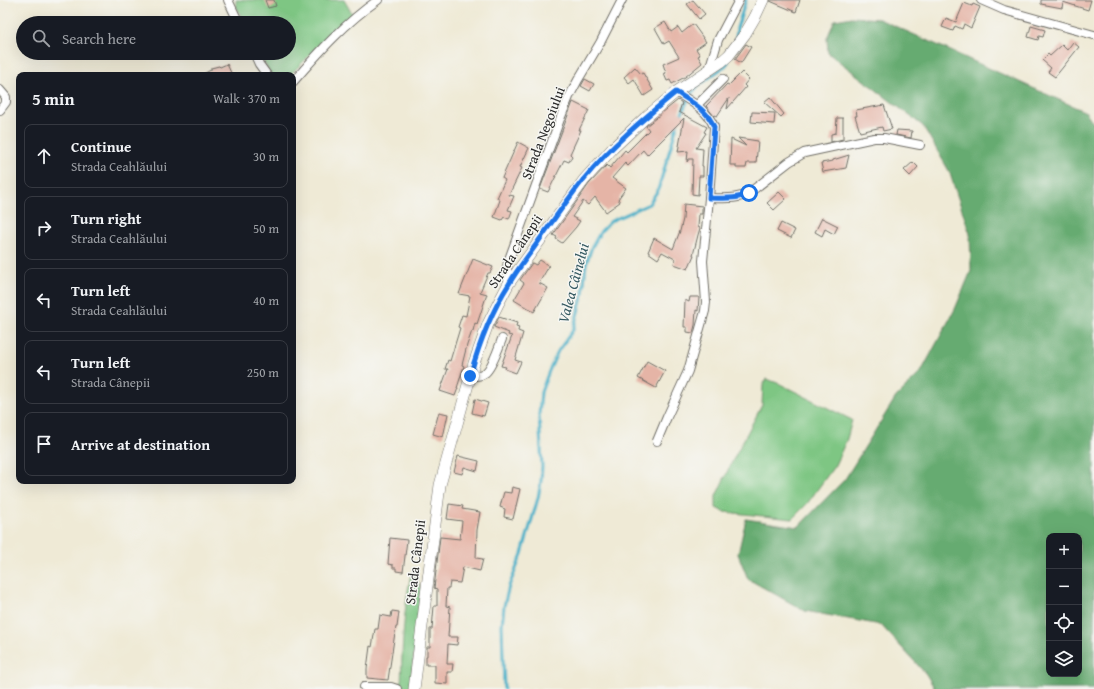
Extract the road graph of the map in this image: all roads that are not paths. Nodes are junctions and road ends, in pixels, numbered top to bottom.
1 (228, 0) edge
2 (378, 0) edge
3 (622, 0) edge
4 (739, 0) edge
5 (762, 0) edge
6 (981, 0) edge
7 (236, 16) edge
8 (1094, 35) edge
9 (257, 60) edge
10 (709, 70) junction
11 (265, 72) edge
12 (296, 79) edge
13 (723, 79) dead end
14 (0, 90) edge
15 (676, 92) junction
16 (697, 105) junction
17 (0, 110) edge
18 (920, 145) dead end
19 (709, 198) junction
20 (509, 283) junction
21 (502, 339) dead end
22 (470, 376) junction
23 (657, 441) dead end
24 (364, 687) dead end
25 (397, 689) edge
26 (414, 689) edge

1 - 7 street
2 - 12 street
3 - 20 street, Strada Negoiului
4 - 10 street
5 - 10 street, Strada Cânepii
6 - 8 street
9 - 11 street
10 - 15 street, Strada Cânepii
13 - 16 street
14 - 17 street
15 - 16 street
15 - 20 street, Strada Cânepii
16 - 19 street
18 - 19 street
19 - 23 street
20 - 22 street, Strada Cânepii
21 - 22 street
22 - 26 street, Strada Cânepii
24 - 25 street

